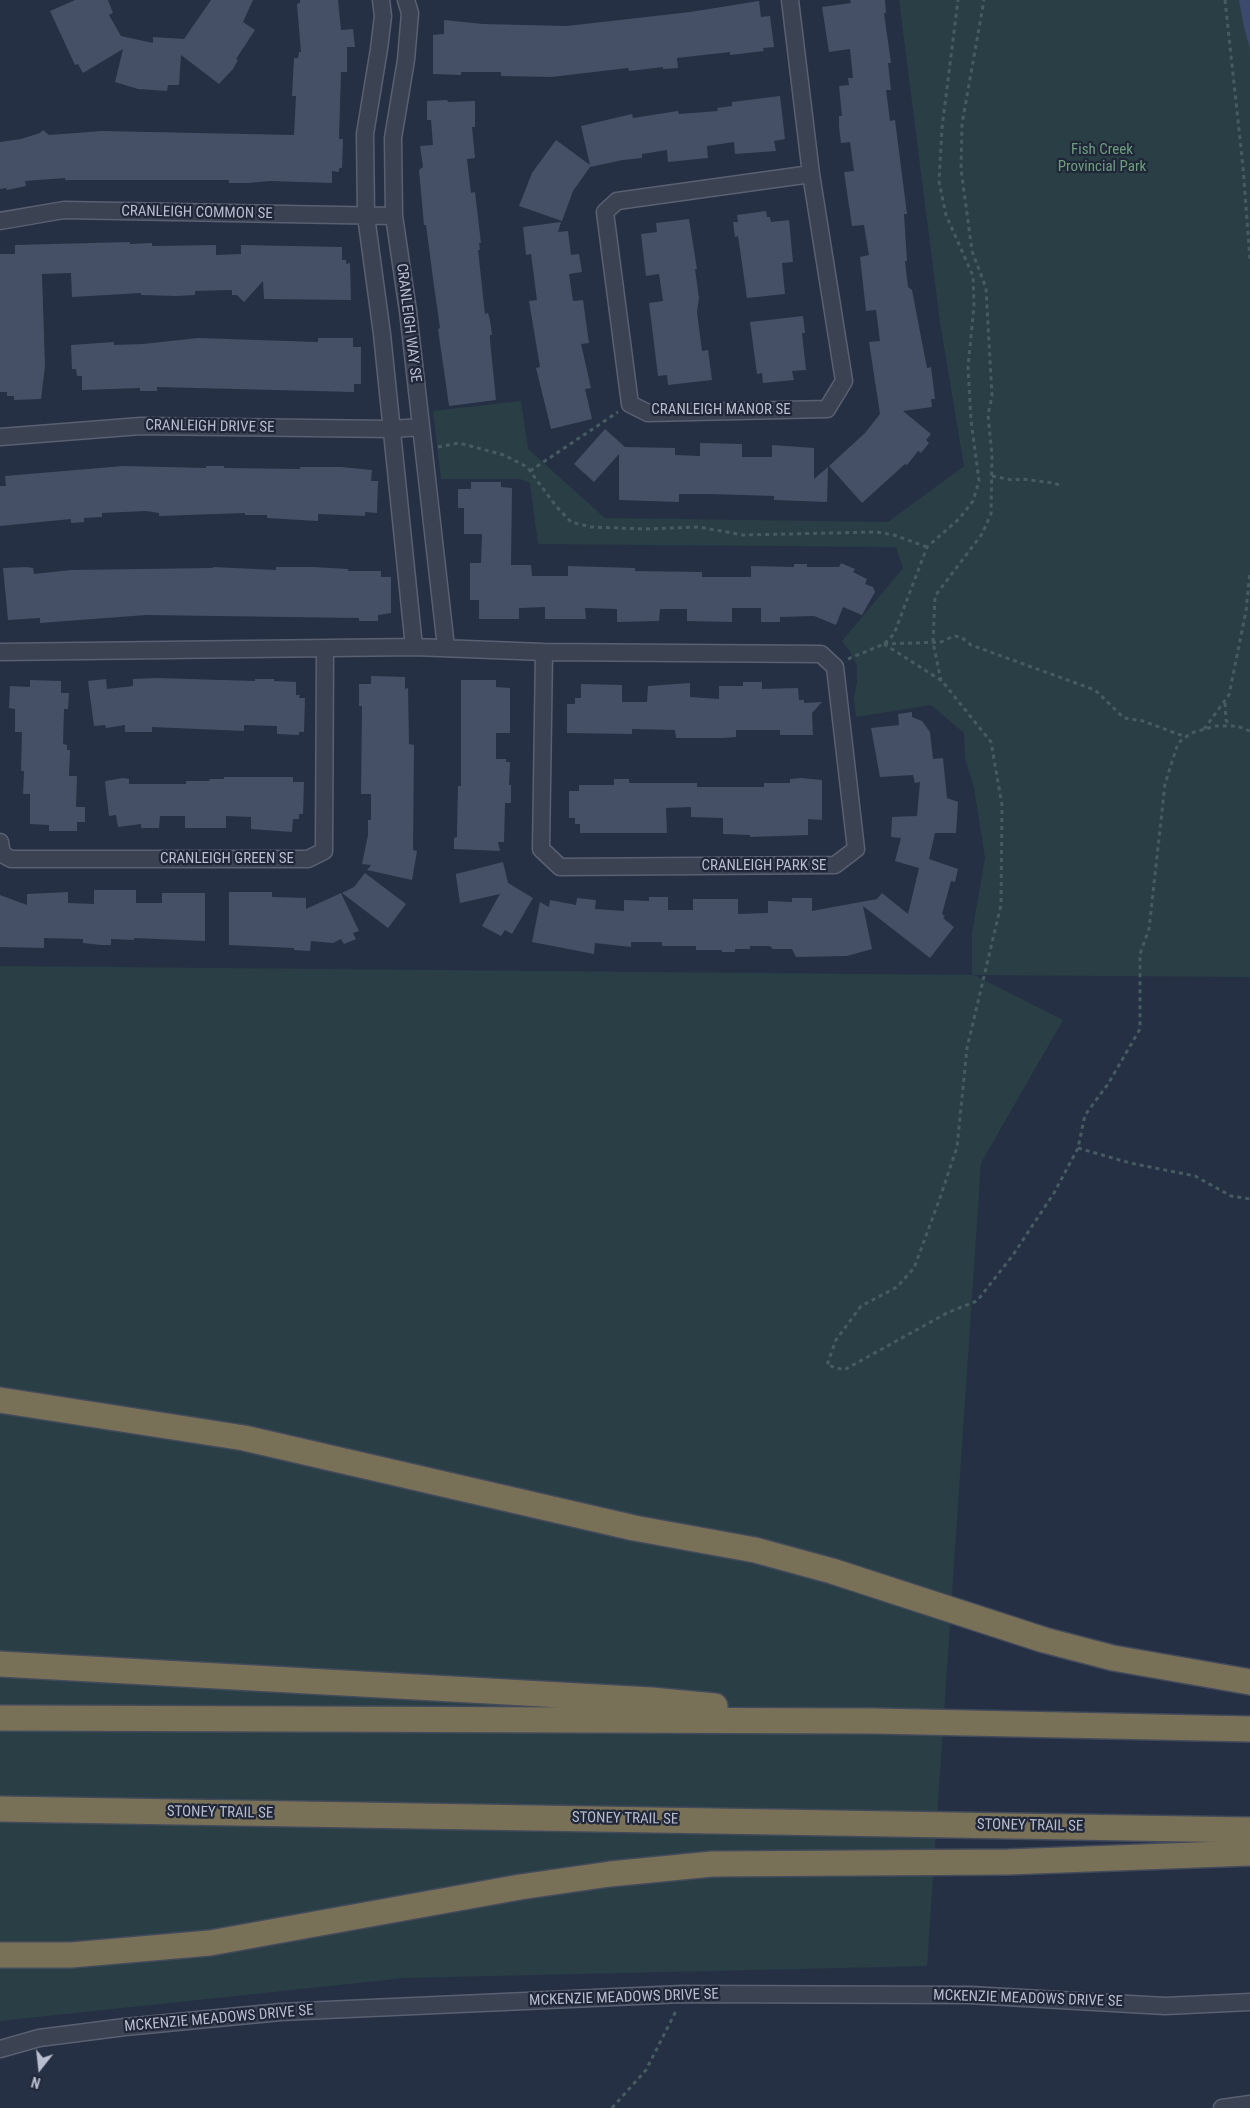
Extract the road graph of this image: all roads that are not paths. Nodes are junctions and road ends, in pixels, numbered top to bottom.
1 (382, 0) edge
2 (406, 0) edge
3 (790, 0) edge
4 (812, 174) junction
5 (366, 216) junction
6 (394, 216) junction
7 (0, 221) edge
8 (421, 427) junction
9 (392, 429) junction
10 (0, 437) edge
11 (414, 647) junction
12 (446, 647) junction
13 (325, 650) junction
14 (0, 652) edge
15 (544, 652) junction
16 (0, 842) edge
17 (0, 1400) edge
18 (0, 1664) edge
19 (1250, 1682) edge
20 (0, 1718) edge
21 (874, 1721) junction
22 (1250, 1729) edge
23 (0, 1809) edge
24 (1250, 1830) edge
25 (1250, 1853) edge
26 (0, 1955) edge
27 (1250, 2002) edge
28 (0, 2049) edge
29 (1250, 2104) edge
30 (1229, 2108) edge

1 - 5 street, CRANLEIGH WAY SE
2 - 6 street, CRANLEIGH WAY SE
3 - 4 street, CRANLEIGH MANOR SE
4 - 4 street, CRANLEIGH MANOR SE
5 - 6 street, CRANLEIGH COMMON SE
5 - 7 street, CRANLEIGH COMMON SE
5 - 9 street, CRANLEIGH WAY SE
6 - 8 street, CRANLEIGH WAY SE
8 - 9 street, CRANLEIGH DRIVE SE
8 - 12 street, CRANLEIGH WAY SE
9 - 10 street, CRANLEIGH DRIVE SE
9 - 11 street, CRANLEIGH WAY SE
11 - 12 street
11 - 13 street
12 - 15 street
13 - 14 street
13 - 16 street, CRANLEIGH GREEN SE
15 - 15 street, CRANLEIGH PARK SE
17 - 19 highway
18 - 21 highway
20 - 21 highway
21 - 22 highway
23 - 24 highway, STONEY TRAIL SE
25 - 26 highway
27 - 28 street, MCKENZIE MEADOWS DRIVE SE
29 - 30 street

